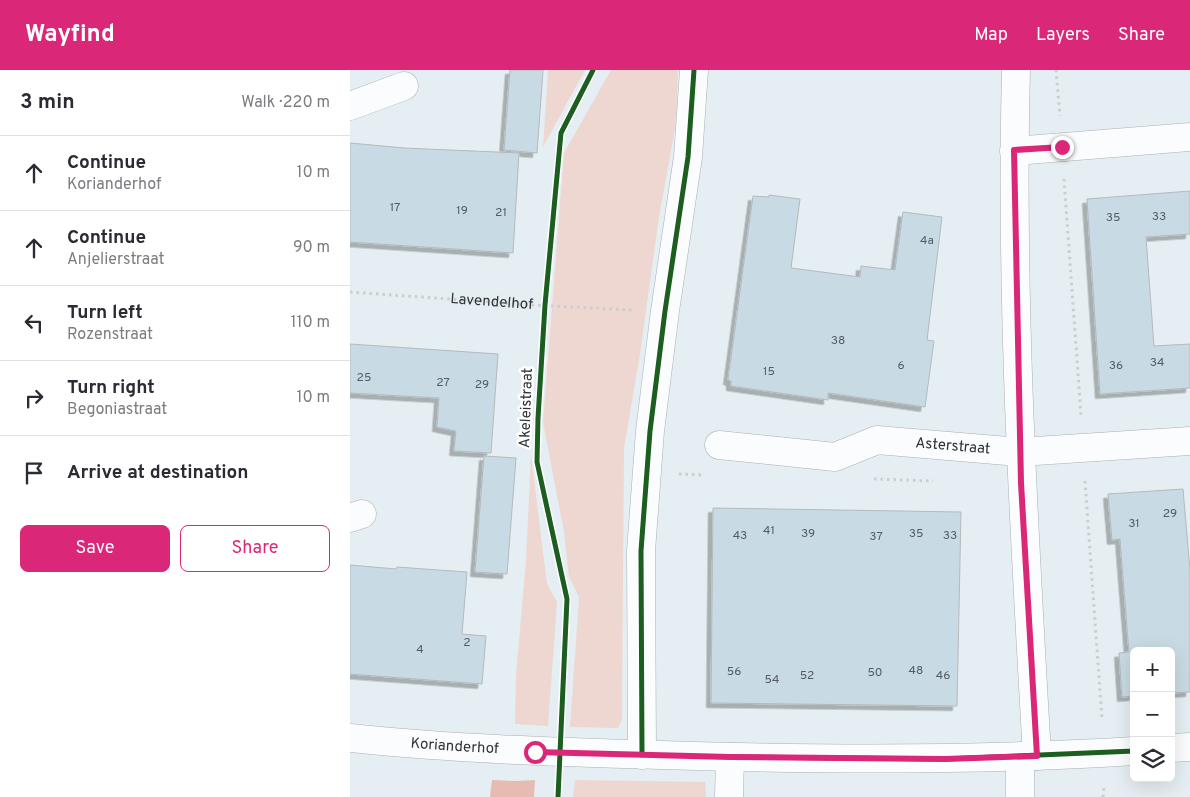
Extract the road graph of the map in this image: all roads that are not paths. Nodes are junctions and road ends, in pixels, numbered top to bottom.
1 (694, 70) edge
2 (1016, 70) edge
3 (404, 86) dead end
4 (350, 106) edge
5 (1190, 137) edge
6 (1014, 150) junction
7 (1190, 441) edge
8 (719, 445) dead end
9 (1020, 452) junction
10 (350, 738) edge
11 (1190, 747) edge
12 (1175, 748) edge
13 (1130, 751) edge
14 (642, 755) junction
15 (1029, 756) junction
16 (730, 757) junction
17 (730, 797) edge
18 (1020, 797) edge

1 - 14 street
2 - 6 street
3 - 4 street
5 - 6 street
6 - 9 street
7 - 9 street, Asterstraat
8 - 9 street, Asterstraat
9 - 15 street
10 - 14 street, Korianderhof
11 - 12 street
13 - 15 street, Korianderhof
14 - 16 street, Korianderhof
15 - 16 street, Korianderhof
15 - 18 street
16 - 17 street

